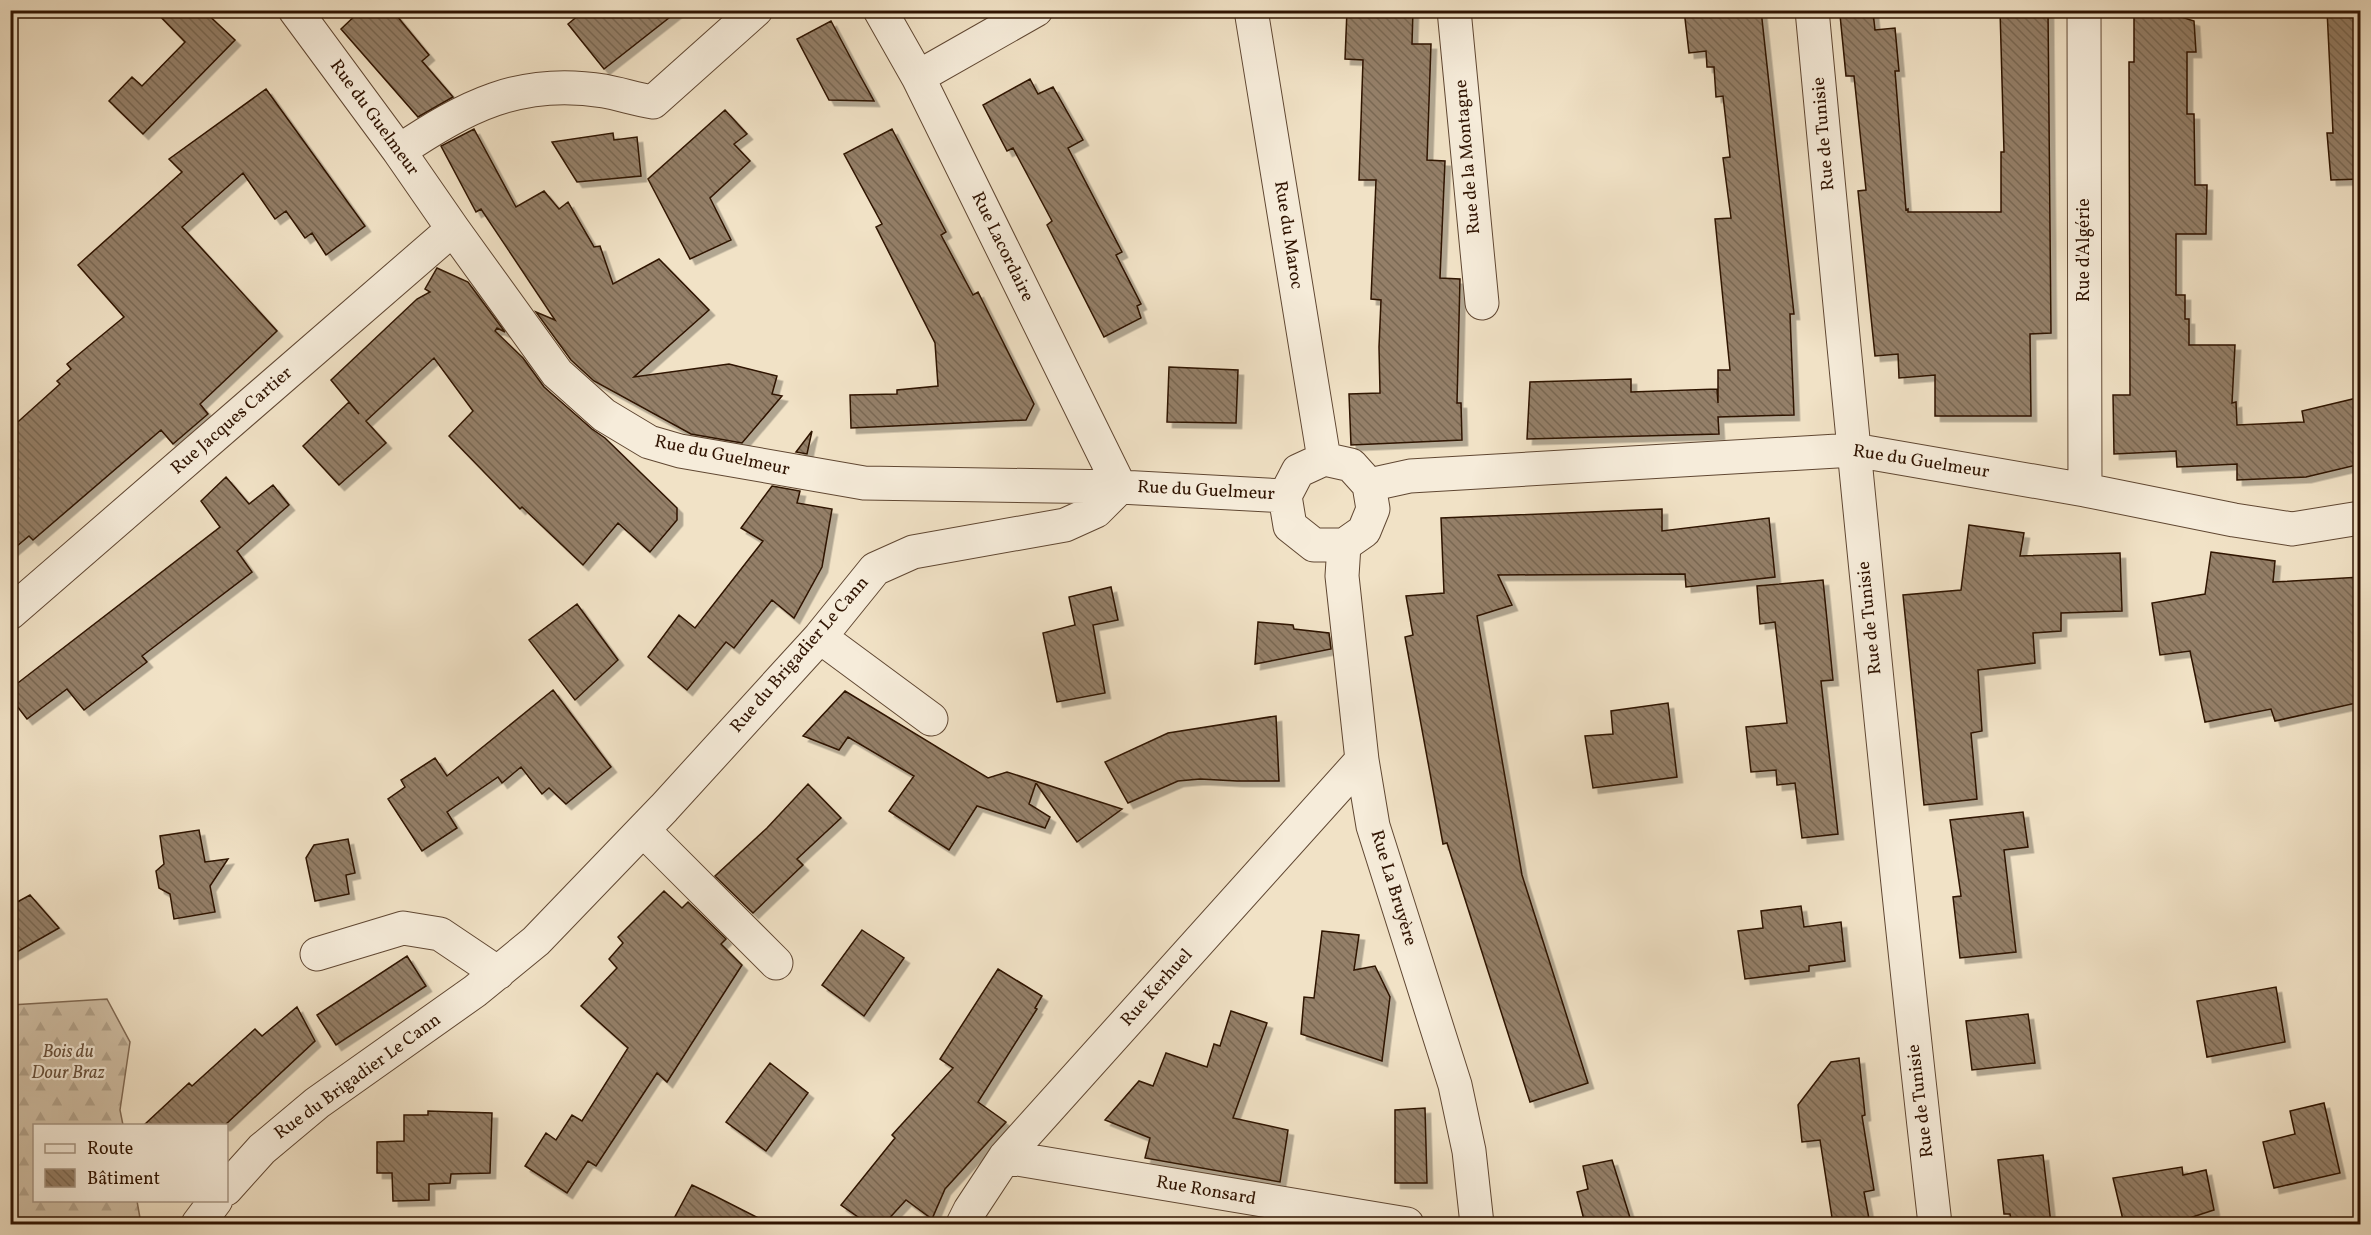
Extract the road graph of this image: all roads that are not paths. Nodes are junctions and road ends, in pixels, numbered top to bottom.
1 (294, 10) edge
2 (756, 10) edge
3 (880, 10) edge
4 (1036, 10) edge
5 (1251, 10) edge
6 (1454, 10) edge
7 (1812, 10) edge
8 (2084, 10) edge
9 (918, 77) junction
10 (399, 151) junction
11 (453, 229) junction
12 (1482, 303) dead end
13 (1854, 450) junction
14 (1324, 459) junction
15 (1369, 485) junction
16 (1120, 487) junction
17 (2085, 490) junction
18 (1285, 496) junction
19 (2361, 519) edge
20 (1344, 545) junction
21 (10, 613) edge
22 (820, 637) junction
23 (931, 719) dead end
24 (1362, 760) junction
25 (643, 830) junction
26 (317, 954) dead end
27 (776, 963) dead end
28 (498, 973) junction
29 (1005, 1157) junction
30 (228, 1187) edge
31 (214, 1202) edge
32 (198, 1224) edge
33 (963, 1224) edge
34 (1407, 1224) edge
35 (1477, 1224) edge
36 (1935, 1224) edge

1 - 10 street, Rue du Guelmeur
2 - 10 street
3 - 9 street, Rue Lacordaire
4 - 9 street
5 - 14 street, Rue du Maroc
6 - 12 street, Rue de la Montagne
7 - 13 street, Rue de Tunisie
8 - 17 street, Rue d'Algérie
9 - 16 street, Rue Lacordaire
10 - 11 street, Rue du Guelmeur
11 - 16 street, Rue du Guelmeur
11 - 21 street, Rue Jacques Cartier
13 - 15 street, Rue du Guelmeur
13 - 17 street, Rue du Guelmeur
13 - 36 street, Rue de Tunisie
14 - 15 street
14 - 18 street
15 - 20 street
16 - 18 street, Rue du Guelmeur
16 - 22 street, Rue du Brigadier Le Cann
17 - 19 street, Rue du Guelmeur
18 - 20 street
20 - 24 street, Rue La Bruyère
22 - 23 street
22 - 25 street, Rue du Brigadier Le Cann
24 - 29 street, Rue Kerhuel
24 - 35 street, Rue La Bruyère
25 - 27 street
25 - 28 street, Rue du Brigadier Le Cann
26 - 28 street
28 - 30 street, Rue du Brigadier Le Cann
29 - 33 street, Rue Kerhuel
29 - 34 street, Rue Ronsard
31 - 32 street

